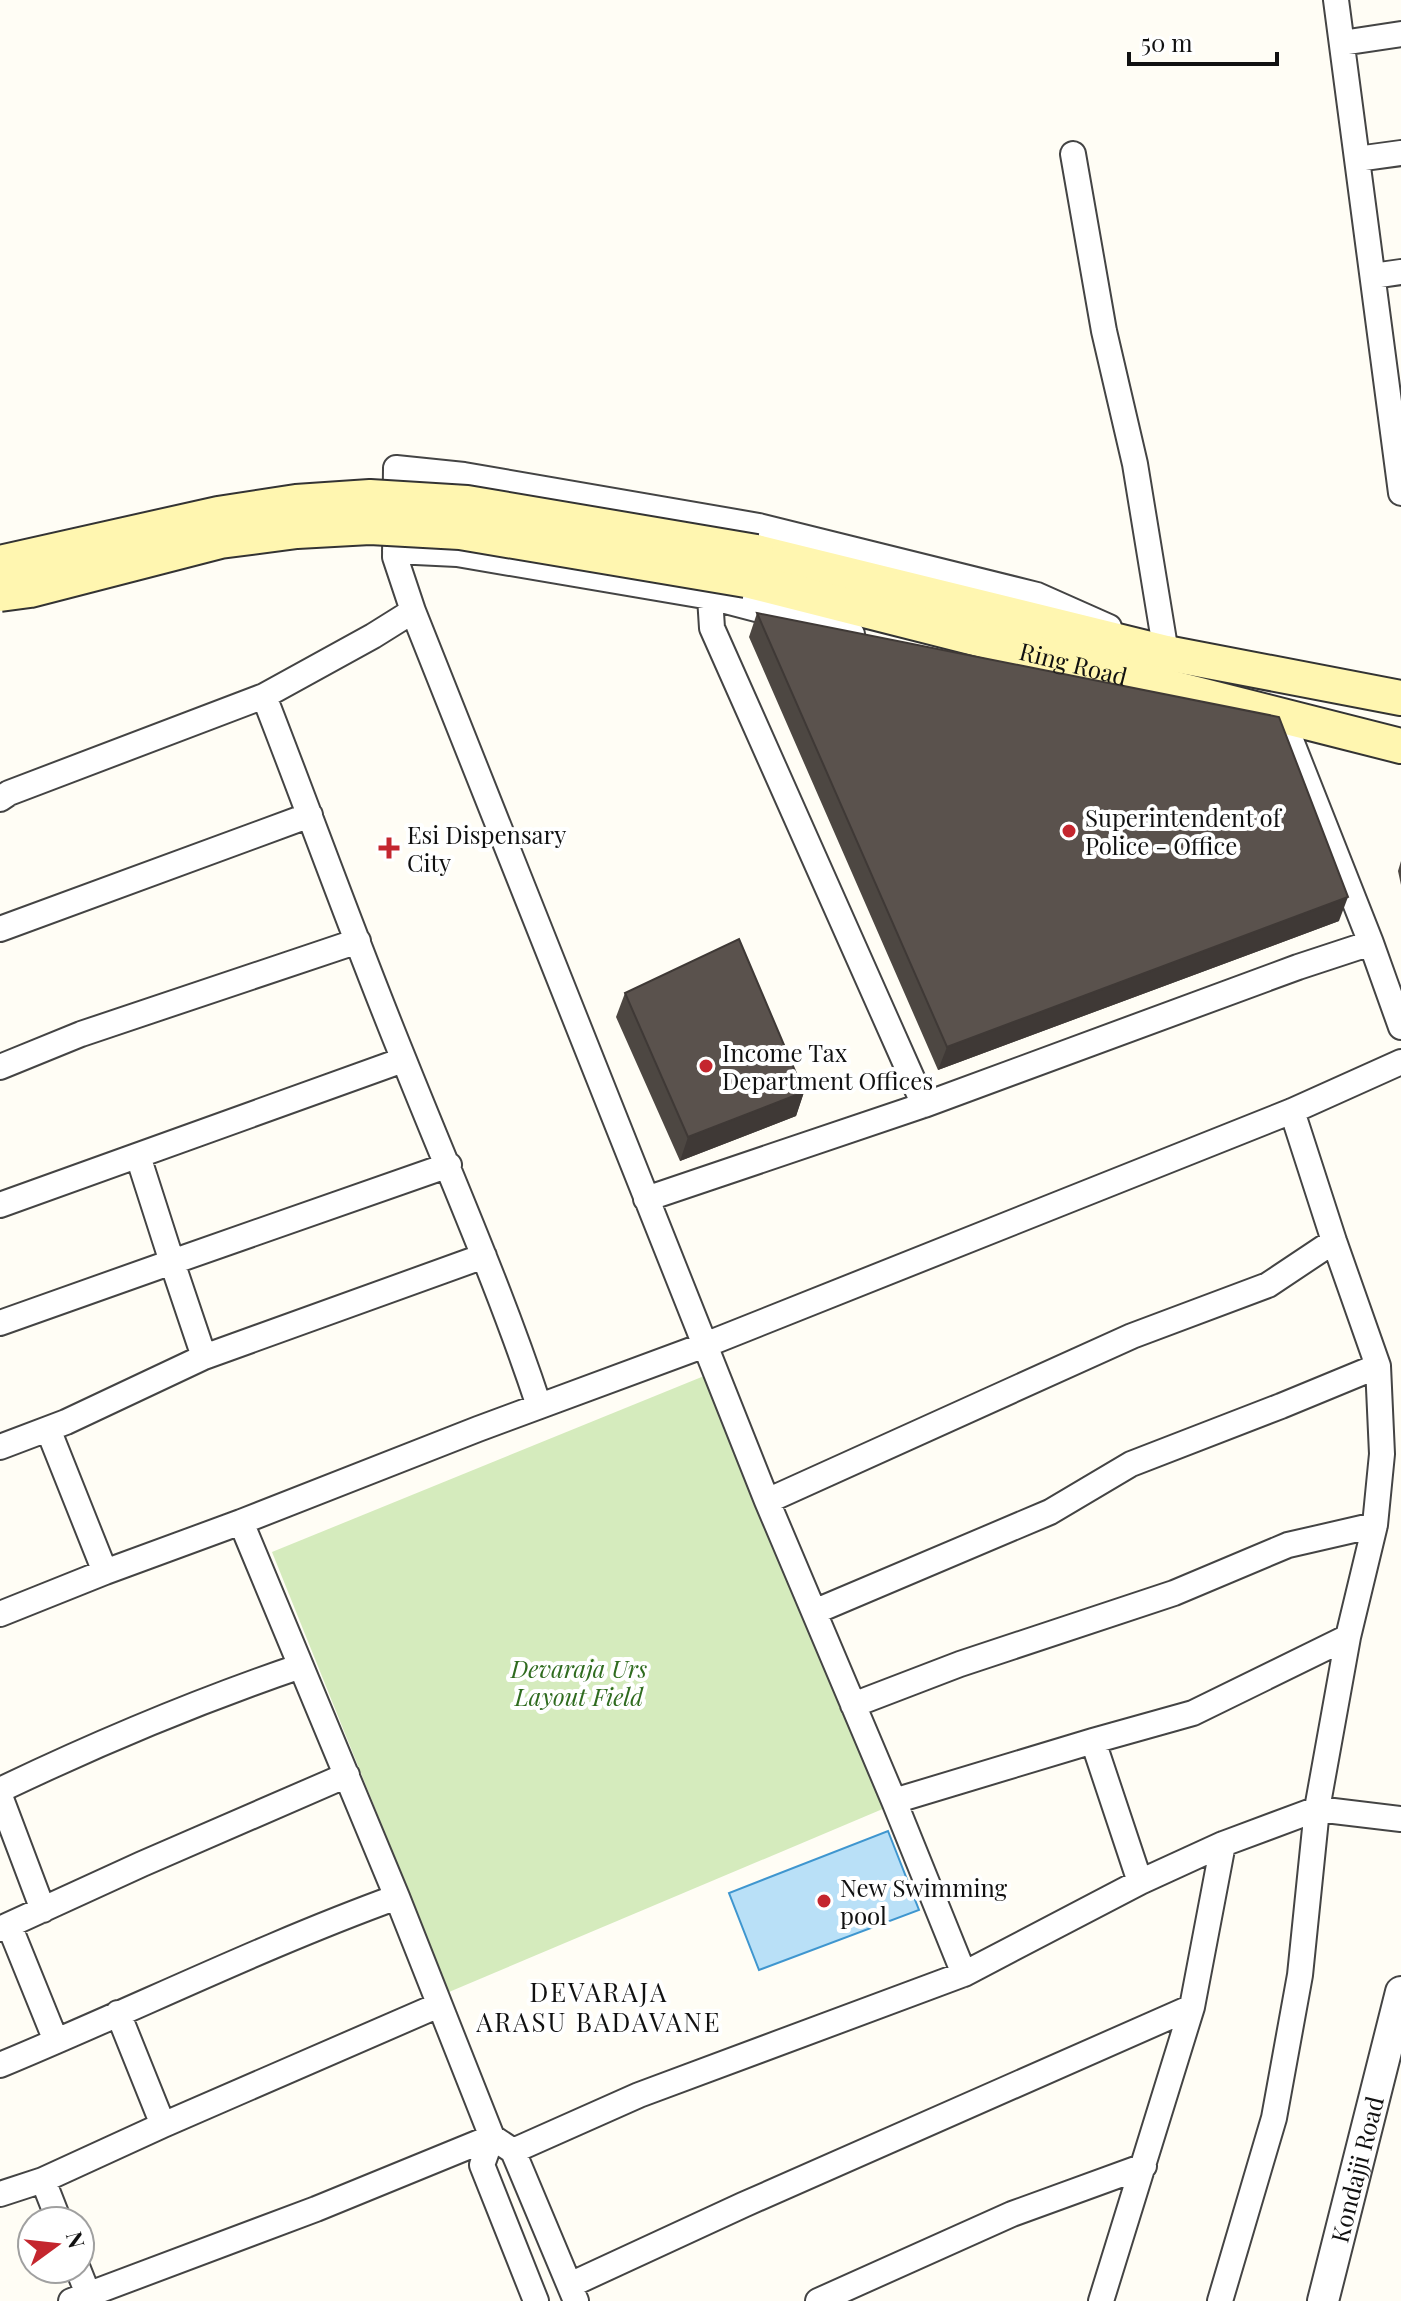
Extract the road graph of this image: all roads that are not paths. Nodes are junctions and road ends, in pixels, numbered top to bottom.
1 (1336, 0) edge
2 (1401, 34) edge
3 (1342, 43) junction
4 (1401, 153) edge
5 (1073, 154) dead end
6 (1357, 159) junction
7 (1401, 272) edge
8 (1373, 276) junction
9 (1394, 380) edge
10 (1401, 493) edge
11 (395, 551) junction
12 (0, 563) edge
13 (751, 566) junction
14 (0, 594) edge
15 (710, 597) junction
16 (413, 611) junction
17 (873, 640) edge
18 (1166, 653) junction
19 (1051, 681) edge
20 (1168, 687) junction
21 (264, 696) junction
22 (1401, 698) edge
23 (1281, 715) junction
24 (1401, 746) edge
25 (0, 799) edge
26 (310, 815) junction
27 (0, 929) edge
28 (358, 941) junction
29 (1371, 943) junction
30 (1401, 1027) edge
31 (403, 1060) junction
32 (1401, 1062) edge
33 (0, 1067) edge
34 (924, 1105) junction
35 (1292, 1111) junction
36 (138, 1156) junction
37 (449, 1165) junction
38 (646, 1199) junction
39 (0, 1205) edge
40 (1334, 1241) junction
41 (484, 1256) junction
42 (172, 1262) junction
43 (0, 1323) edge
44 (705, 1345) junction
45 (204, 1357) junction
46 (1378, 1366) junction
47 (539, 1406) junction
48 (48, 1429) junction
49 (0, 1447) edge
50 (767, 1501) junction
51 (241, 1522) junction
52 (1375, 1525) junction
53 (105, 1572) junction
54 (814, 1612) junction
55 (0, 1614) edge
56 (1348, 1637) junction
57 (301, 1666) junction
58 (853, 1705) junction
59 (1093, 1741) junction
60 (347, 1775) junction
61 (0, 1793) edge
62 (894, 1801) junction
63 (1317, 1809) junction
64 (1401, 1819) edge
65 (1223, 1844) junction
66 (1140, 1882) junction
67 (397, 1897) junction
68 (43, 1910) junction
69 (4, 1927) edge
70 (964, 1974) junction
71 (1401, 1992) edge
72 (439, 2005) junction
73 (1192, 2007) junction
74 (118, 2013) junction
75 (56, 2041) junction
76 (0, 2065) edge
77 (163, 2125) junction
78 (492, 2137) junction
79 (513, 2151) junction
80 (1144, 2166) junction
81 (43, 2180) junction
82 (0, 2194) edge
83 (53, 2205) edge
84 (573, 2293) edge
85 (79, 2298) edge
86 (535, 2301) edge
87 (818, 2301) edge
88 (1101, 2301) edge
89 (1220, 2301) edge
90 (1323, 2301) edge

1 - 3 street
2 - 3 street
3 - 6 street
4 - 6 street
5 - 18 street
6 - 8 street
7 - 8 street
8 - 9 street
9 - 10 street
11 - 15 street
11 - 16 street
11 - 18 street
12 - 13 main road, bridge
13 - 14 main road, bridge
13 - 18 main road
13 - 20 main road, Ring Road
15 - 17 street
15 - 34 street
16 - 21 street
16 - 38 street
18 - 22 main road
19 - 20 street
20 - 23 main road, Ring Road
21 - 25 street
21 - 26 street
23 - 24 main road, Ring Road
23 - 29 street
26 - 27 street
26 - 28 street
28 - 31 street
28 - 33 street
29 - 30 street
29 - 34 street
31 - 36 street
31 - 37 street
32 - 35 street
34 - 38 street
35 - 40 street
35 - 44 street
36 - 39 street
36 - 42 street
37 - 41 street
37 - 42 street
38 - 44 street
40 - 46 street
40 - 50 street
41 - 45 street
41 - 47 street
42 - 43 street
42 - 45 street
44 - 47 street
44 - 50 street
45 - 48 street
46 - 52 street
46 - 54 street
47 - 51 street
48 - 49 street
48 - 53 street
50 - 54 street
51 - 53 street
51 - 57 street
52 - 56 street
52 - 58 street
53 - 55 street
54 - 58 street
56 - 59 street
56 - 63 street
57 - 60 street
57 - 61 street
58 - 62 street
59 - 62 street
59 - 66 street
60 - 67 street
60 - 68 street
61 - 68 street
62 - 70 street
63 - 64 street
63 - 65 street
63 - 89 street
65 - 66 street
65 - 73 street
66 - 70 street
67 - 72 street
67 - 74 street
68 - 69 street
69 - 75 street
70 - 79 street
71 - 90 street, Kondajji Road
72 - 77 street
72 - 78 street
73 - 80 street
73 - 84 street
74 - 75 street
74 - 77 street
75 - 76 street
77 - 81 street
78 - 79 street
78 - 85 street
78 - 86 street
79 - 84 street
80 - 87 street
80 - 88 street
81 - 82 street
81 - 83 street

